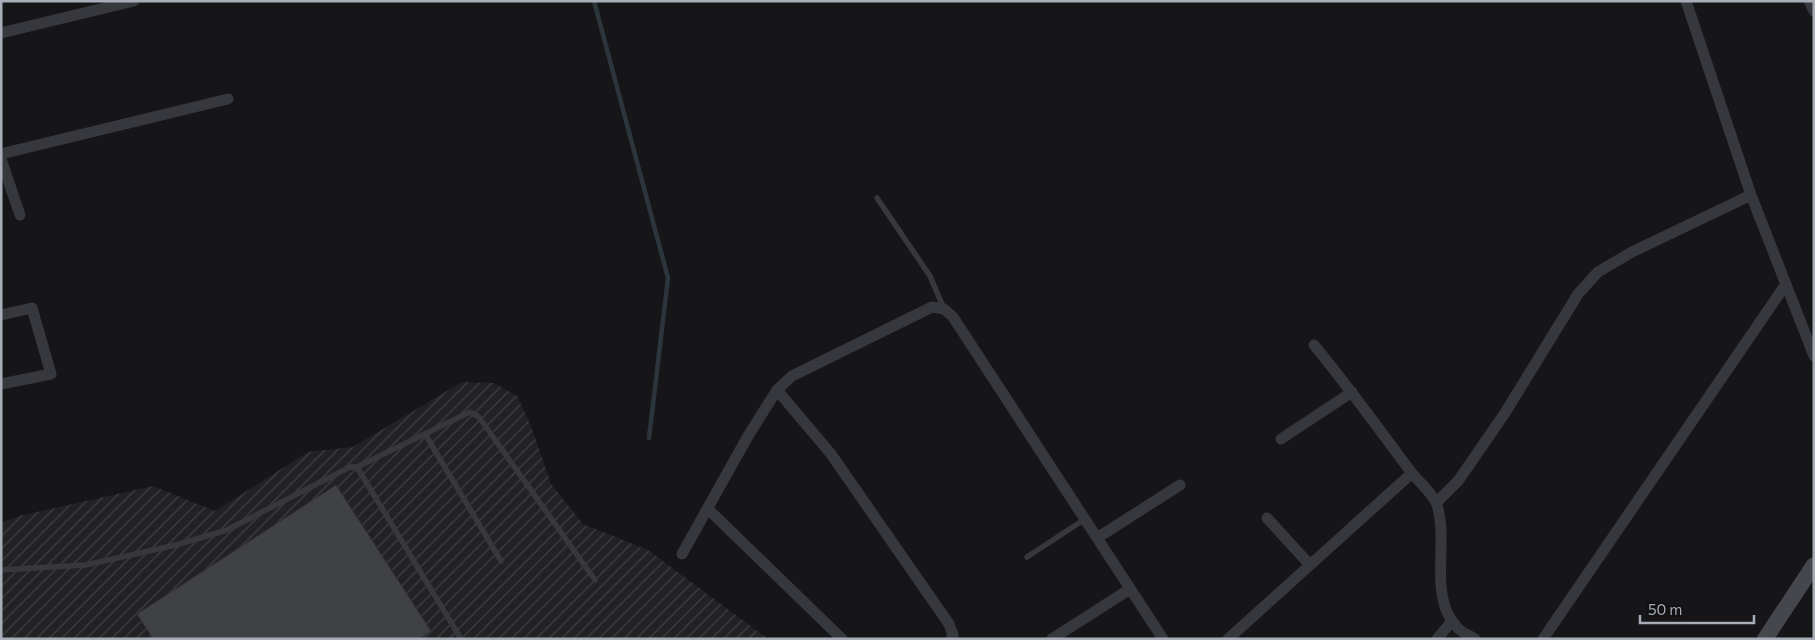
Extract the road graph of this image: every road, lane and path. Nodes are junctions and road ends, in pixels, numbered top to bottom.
1 (134, 1) edge
2 (1686, 1) edge
3 (1809, 1) edge
4 (1814, 11) edge
5 (1, 33) edge
6 (228, 99) dead end
7 (1, 154) edge
8 (1, 159) edge
9 (1751, 195) junction
10 (877, 198) dead end
11 (20, 214) dead end
12 (1786, 284) junction
13 (944, 309) junction
14 (1, 315) edge
15 (1314, 345) dead end
16 (1814, 356) edge
17 (1, 384) edge
18 (777, 390) junction
19 (1352, 392) junction
20 (425, 434) junction
21 (1281, 439) dead end
22 (356, 467) junction
23 (1412, 472) junction
24 (1180, 485) dead end
25 (1436, 502) junction
26 (708, 508) junction
27 (1267, 518) dead end
28 (1084, 519) junction
29 (1096, 538) junction
30 (682, 554) dead end
31 (1027, 557) dead end
32 (501, 561) dead end
33 (1310, 565) junction
34 (1814, 566) edge
35 (1, 570) edge
36 (595, 580) dead end
37 (1130, 589) junction
38 (1452, 621) junction
39 (461, 639) edge
40 (842, 639) edge
41 (951, 639) edge
42 (1052, 639) edge
43 (1163, 639) edge
44 (1228, 639) edge
45 (1437, 639) edge
46 (1475, 639) edge
47 (1543, 639) edge
48 (1765, 639) edge

1 - 5 street
2 - 9 street
3 - 4 street
6 - 7 street
8 - 11 street
9 - 12 street
9 - 25 street
10 - 13 lane
12 - 16 street
12 - 47 street
13 - 18 street
13 - 28 street
14 - 17 street
15 - 19 street
18 - 26 street
18 - 41 street
19 - 21 street
19 - 23 street
20 - 22 lane
20 - 32 lane
20 - 36 lane
22 - 35 lane
22 - 39 lane
23 - 25 street
23 - 33 street
24 - 29 street
25 - 38 street
26 - 30 street
26 - 40 street
27 - 33 street
28 - 29 street
28 - 31 lane
29 - 37 street
33 - 44 street
34 - 48 main road
37 - 42 street
37 - 43 street
38 - 45 street
38 - 46 street

